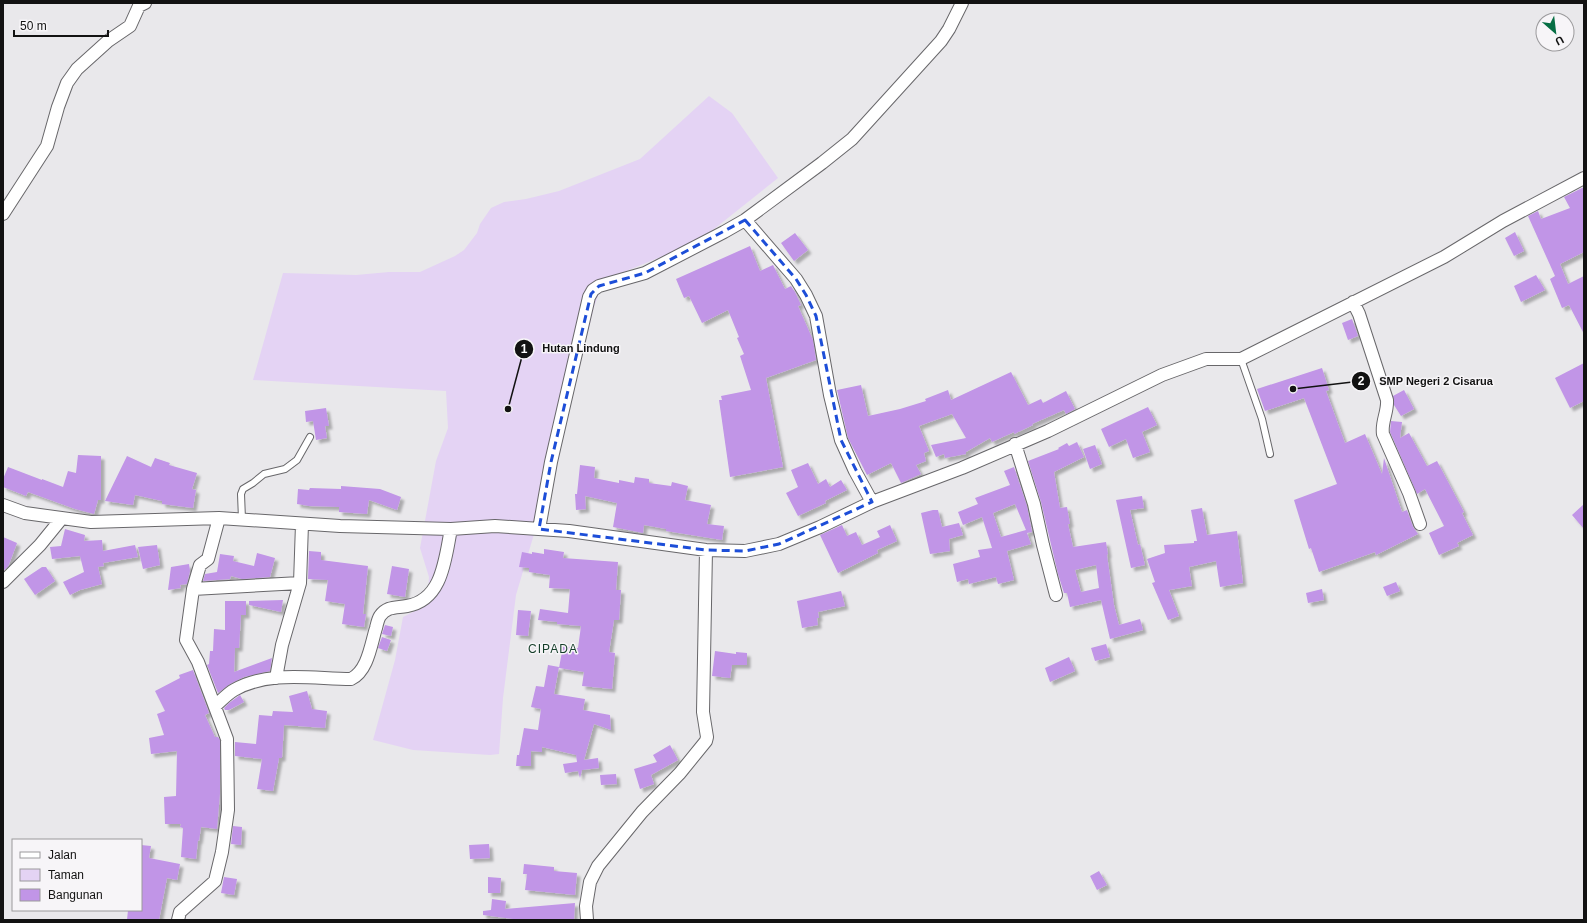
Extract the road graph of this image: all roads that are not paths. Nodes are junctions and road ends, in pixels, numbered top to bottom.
1 (145, 3) edge
2 (962, 3) edge
3 (1584, 178) edge
4 (3, 214) edge
5 (745, 220) junction
6 (1353, 302) junction
7 (1241, 359) junction
8 (310, 437) dead end
9 (1015, 444) junction
10 (1270, 454) dead end
11 (872, 502) junction
12 (3, 505) edge
13 (62, 518) junction
14 (219, 518) junction
15 (242, 519) junction
16 (302, 524) junction
17 (1420, 524) dead end
18 (451, 529) junction
19 (539, 529) junction
20 (706, 550) junction
21 (3, 582) edge
22 (300, 583) junction
23 (193, 589) junction
24 (1056, 595) dead end
25 (276, 678) junction
26 (215, 706) junction
27 (178, 920) edge
28 (587, 920) edge

1 - 4 street
2 - 5 street
3 - 6 street
5 - 11 street
5 - 19 street
6 - 7 street
6 - 17 street
7 - 9 street
7 - 10 lane
8 - 15 lane
9 - 11 street
9 - 24 street
11 - 20 street
12 - 13 street
13 - 14 street
13 - 21 street
14 - 15 street
14 - 23 street
15 - 16 street
16 - 18 street
16 - 22 street
18 - 19 street
18 - 25 street
19 - 20 street
20 - 28 street
22 - 23 street
22 - 25 street
23 - 26 street
25 - 26 street
26 - 27 street

